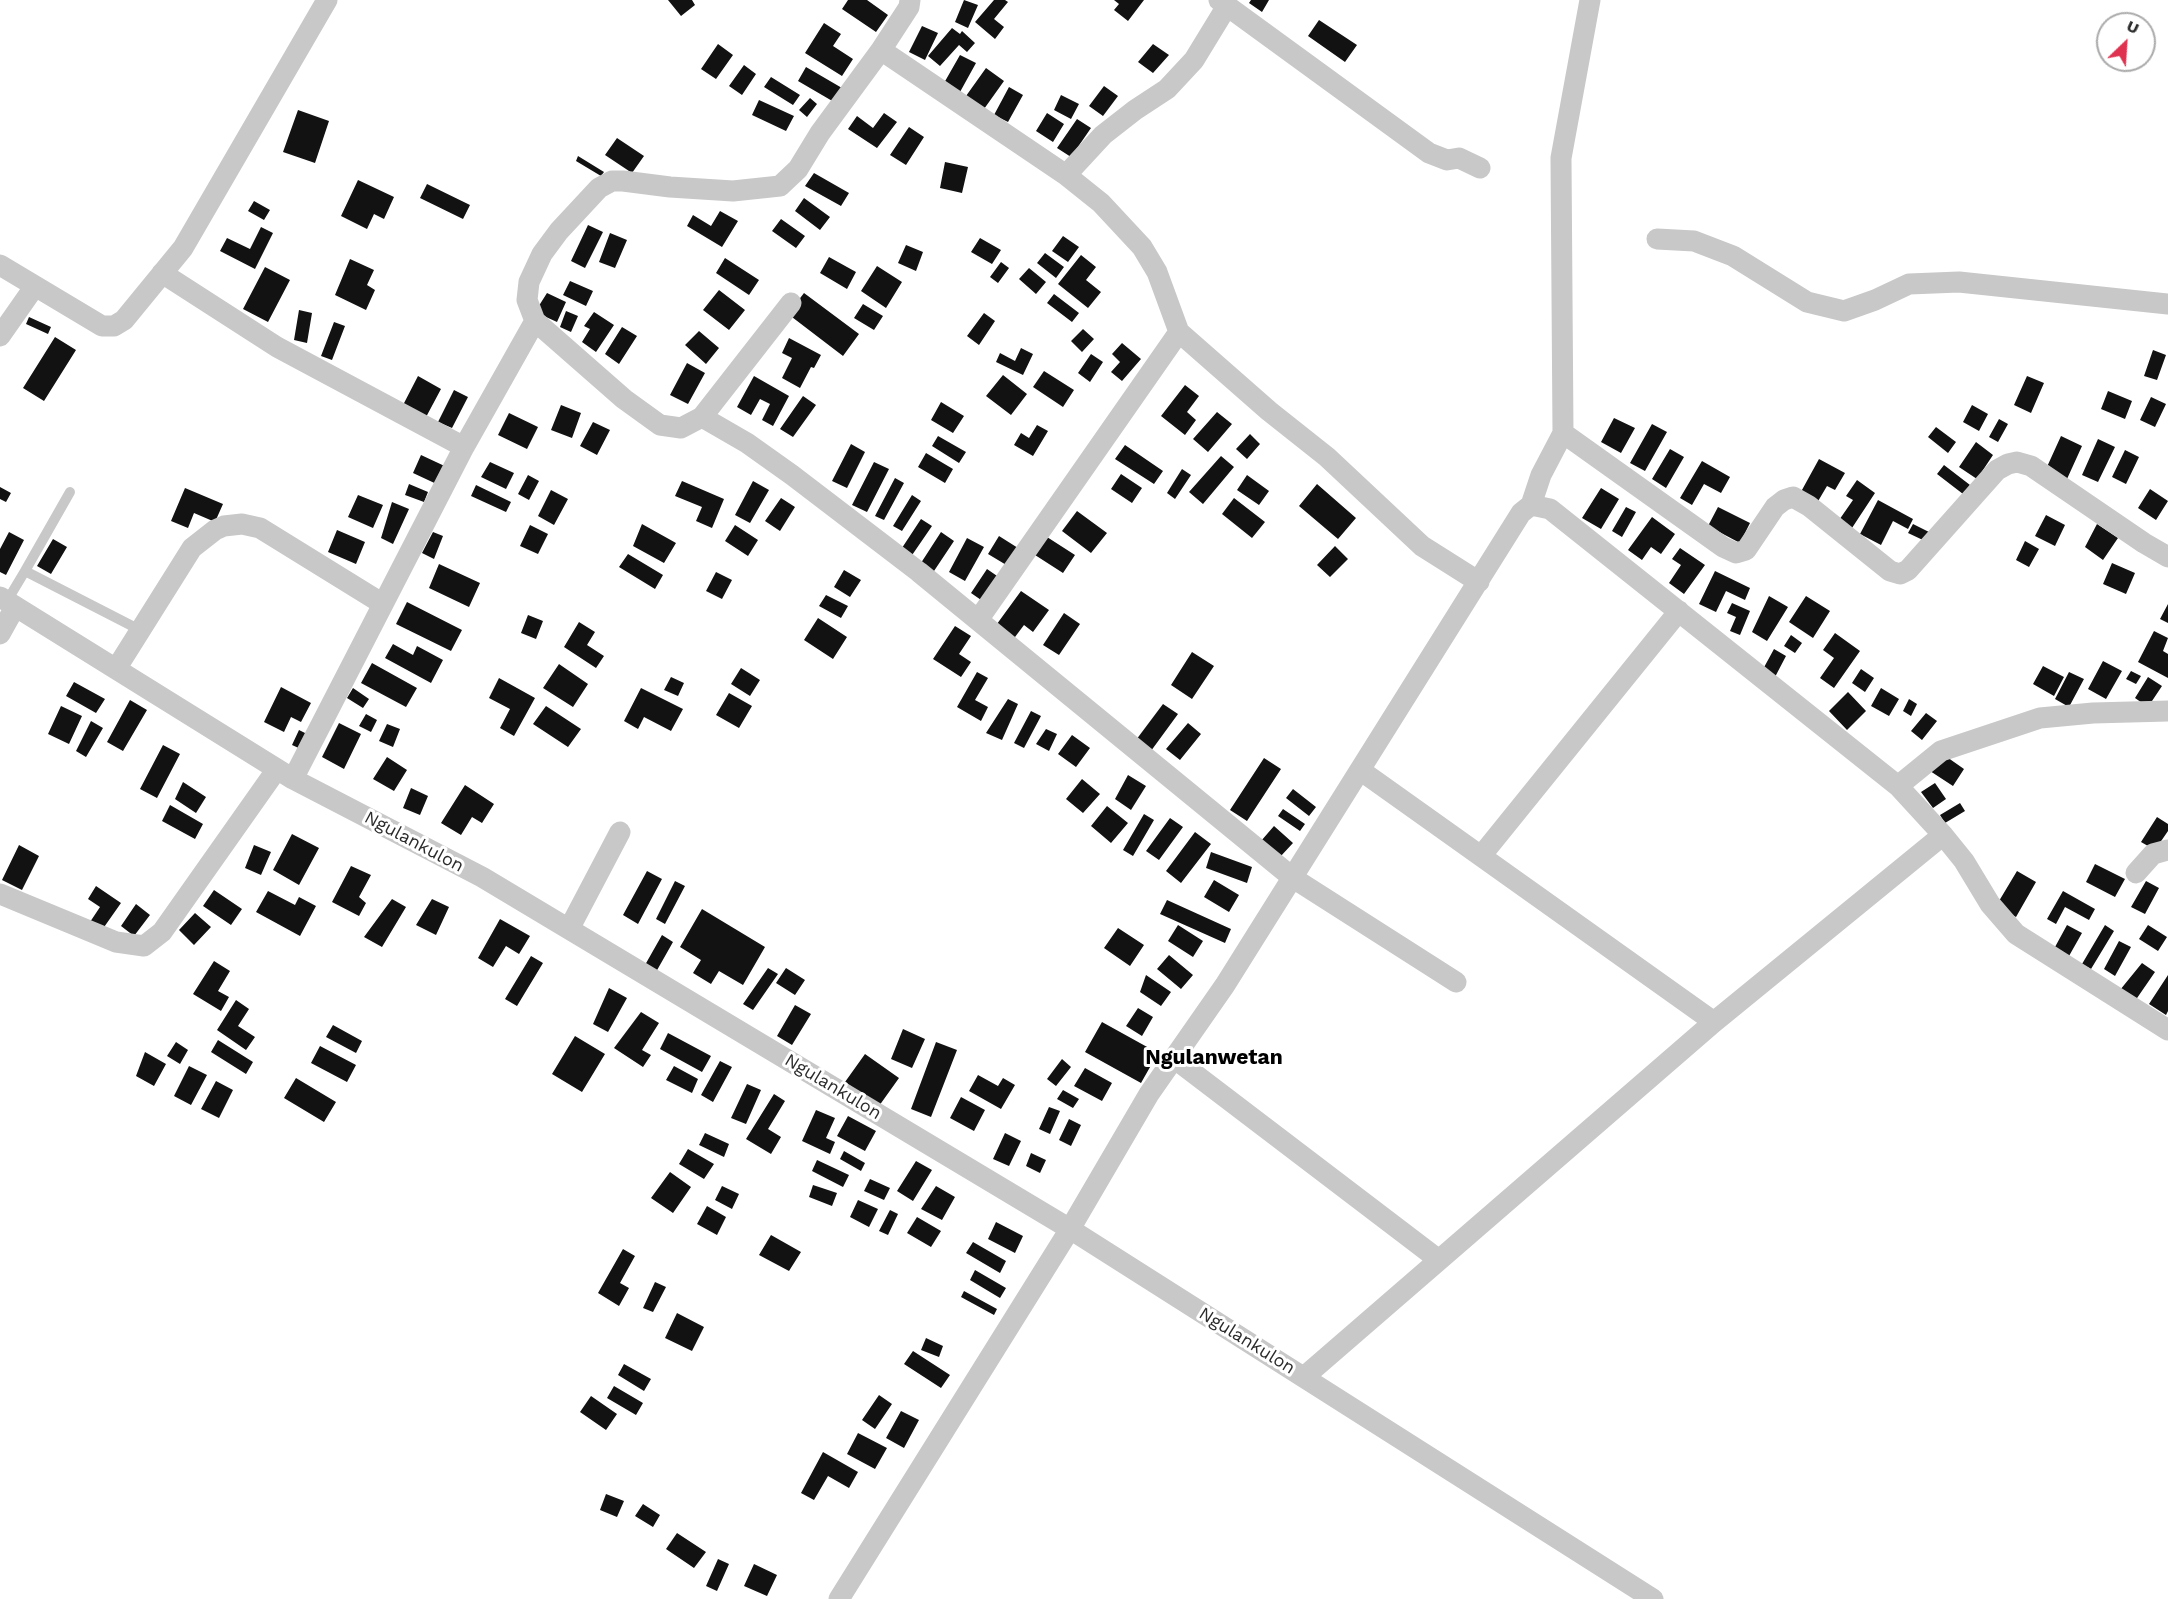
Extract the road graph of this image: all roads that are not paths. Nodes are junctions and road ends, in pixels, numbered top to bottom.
1 (327, 0) edge
2 (910, 0) edge
3 (1590, 0) edge
4 (1223, 3) edge
5 (881, 50) junction
6 (1480, 168) dead end
7 (1066, 175) junction
8 (1657, 239) dead end
9 (0, 265) edge
10 (162, 273) junction
11 (35, 286) junction
12 (791, 303) dead end
13 (2168, 304) edge
14 (535, 321) junction
15 (1179, 332) junction
16 (0, 336) edge
17 (702, 417) junction
18 (1563, 433) junction
19 (464, 447) junction
20 (70, 492) dead end
21 (1531, 506) junction
22 (2168, 557) edge
23 (25, 571) junction
24 (1479, 582) junction
25 (7, 601) edge
26 (383, 604) junction
27 (1679, 611) junction
28 (978, 620) junction
29 (140, 630) junction
30 (0, 634) edge
31 (116, 669) junction
32 (2168, 711) edge
33 (1360, 770) junction
34 (285, 774) junction
35 (1898, 786) junction
36 (620, 832) dead end
37 (1943, 835) junction
38 (2168, 849) edge
39 (1481, 856) junction
40 (2136, 873) dead end
41 (1293, 878) junction
42 (0, 894) edge
43 (569, 929) junction
44 (1456, 982) dead end
45 (1714, 1023) junction
46 (2168, 1030) edge
47 (1175, 1059) junction
48 (1070, 1229) junction
49 (1439, 1260) junction
50 (1304, 1377) junction
51 (839, 1599) edge
52 (1653, 1599) edge

1 - 10 street
2 - 5 street
3 - 18 street
4 - 6 street
4 - 7 street
5 - 7 street
5 - 14 street
7 - 15 street
8 - 13 street
9 - 11 street
10 - 11 street
10 - 19 street
11 - 16 street
12 - 17 street
14 - 17 street
14 - 19 street
15 - 24 street
15 - 28 street
17 - 28 street
18 - 21 street
18 - 22 street
19 - 26 street
20 - 23 lane
21 - 24 street
21 - 27 street
23 - 25 lane
23 - 29 lane
24 - 33 street
25 - 30 street
25 - 31 street, Ngulankulon
26 - 29 street
26 - 34 street
27 - 35 street
27 - 39 street
28 - 41 street
29 - 31 street
31 - 34 street, Ngulankulon
32 - 35 street
33 - 39 street
33 - 41 street
34 - 42 street
34 - 43 street, Ngulankulon
35 - 37 street
36 - 43 street
37 - 45 street
37 - 46 street
38 - 40 street
39 - 45 street
41 - 44 street
41 - 47 street
43 - 48 street, Ngulankulon
45 - 49 street
47 - 48 street
47 - 49 street
48 - 50 street, Ngulankulon
48 - 51 street
49 - 50 street
50 - 52 street, Ngulankulon

